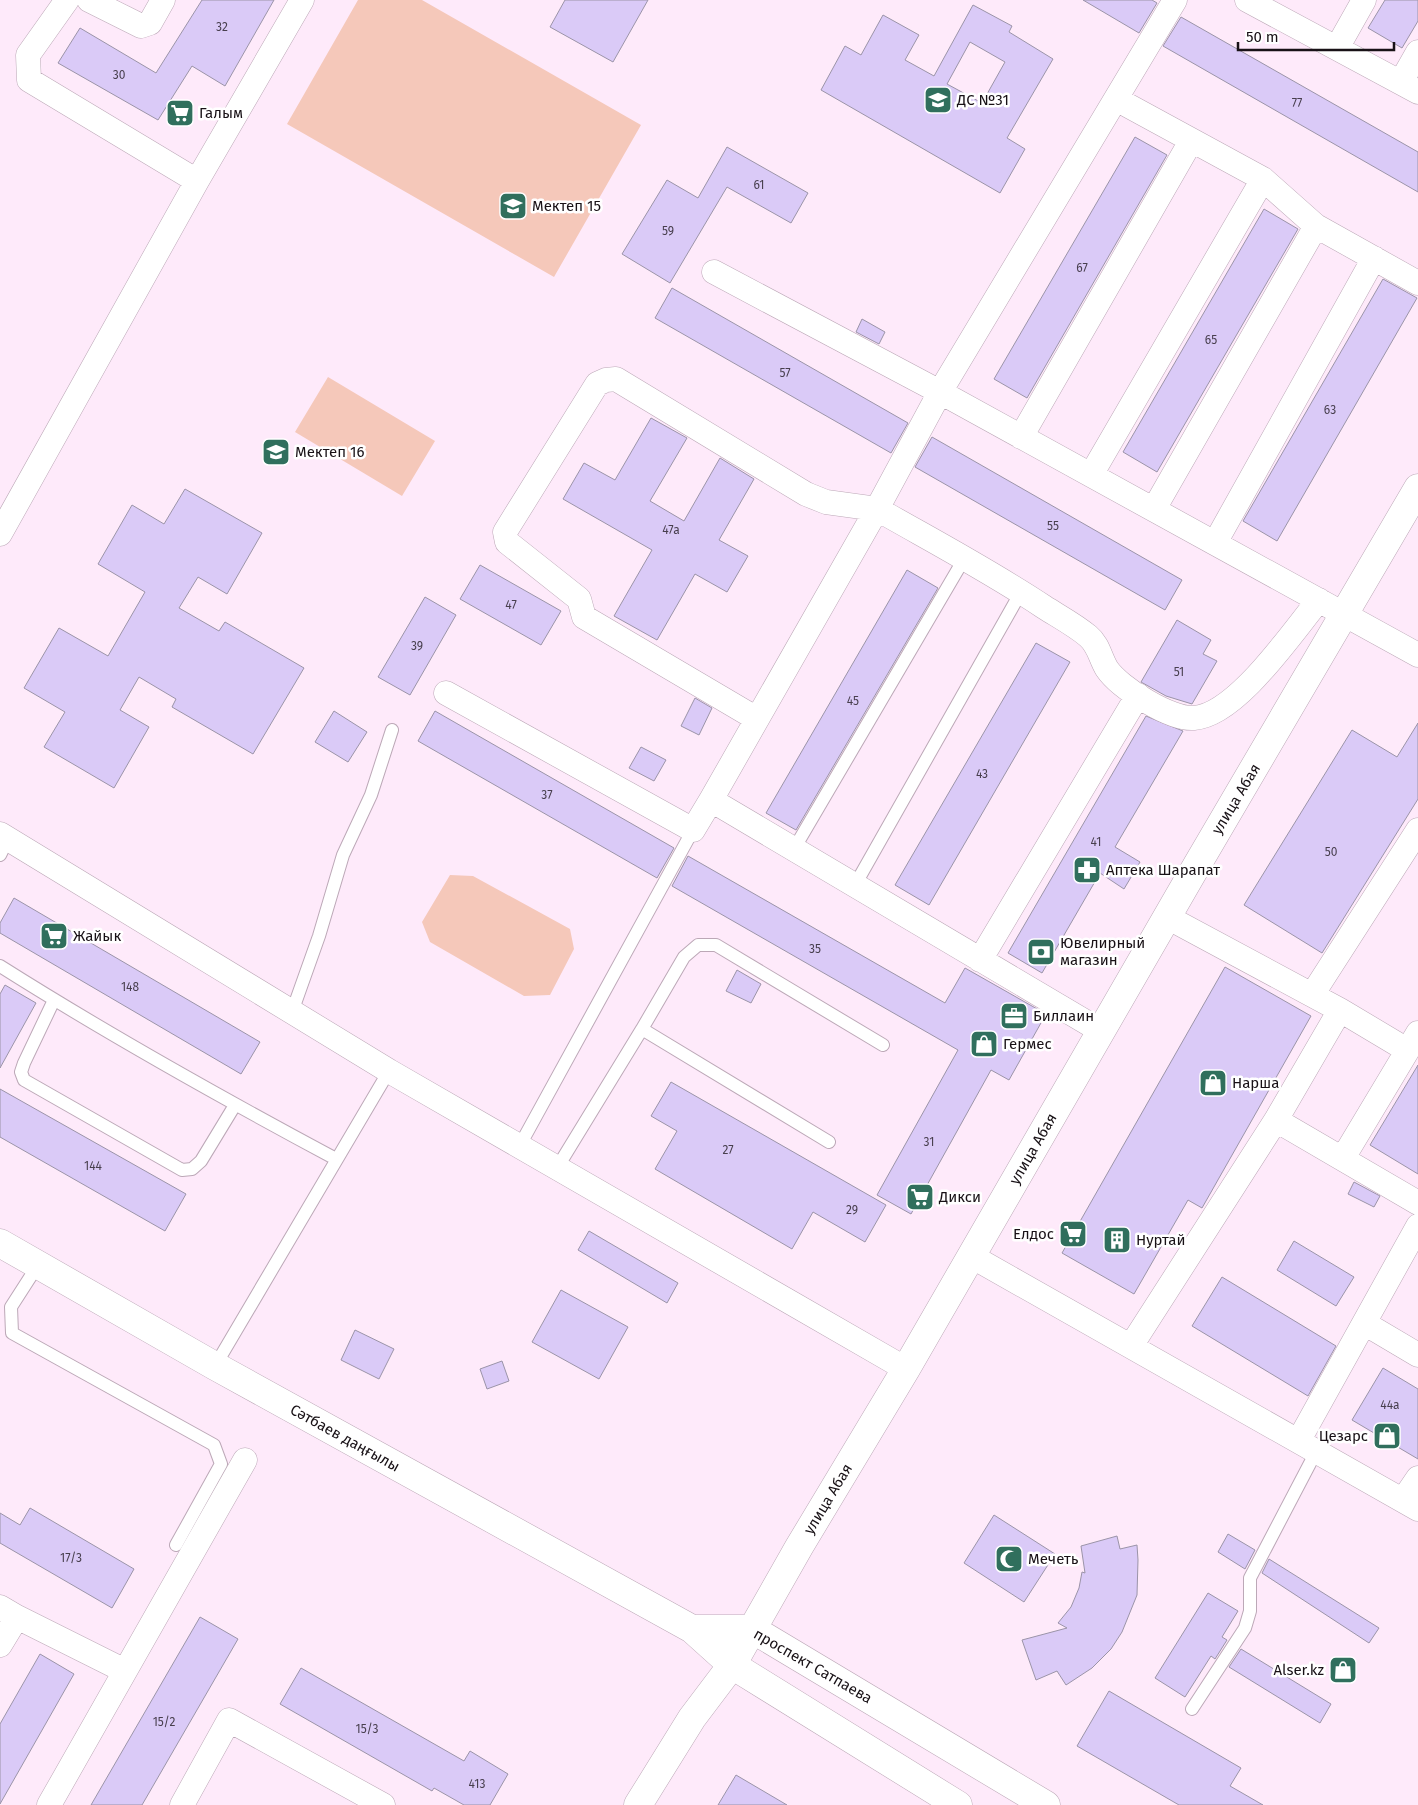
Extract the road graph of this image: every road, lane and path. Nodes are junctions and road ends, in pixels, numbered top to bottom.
1 (67, 0) edge
2 (89, 0) edge
3 (163, 0) edge
4 (302, 0) edge
5 (1175, 0) edge
6 (1247, 0) edge
7 (1364, 0) edge
8 (1274, 6) edge
9 (1338, 48) junction
10 (1418, 52) edge
11 (1409, 87) edge
12 (1116, 99) junction
13 (1191, 141) junction
14 (1262, 178) junction
15 (197, 181) junction
16 (1316, 226) junction
17 (1374, 258) junction
18 (714, 272) dead end
19 (1418, 283) edge
20 (940, 392) junction
21 (1021, 437) junction
22 (1091, 475) junction
23 (1418, 488) edge
24 (877, 509) junction
25 (1154, 510) junction
26 (0, 534) edge
27 (1215, 543) junction
28 (964, 559) junction
29 (1021, 592) junction
30 (1318, 600) junction
31 (1345, 614) junction
32 (1418, 655) edge
33 (446, 693) dead end
34 (1138, 696) junction
35 (757, 719) junction
36 (392, 730) dead end
37 (711, 800) junction
38 (693, 830) junction
39 (1418, 830) edge
40 (3, 843) edge
41 (794, 849) junction
42 (855, 885) junction
43 (1167, 917) junction
44 (980, 960) junction
45 (0, 966) edge
46 (1312, 995) junction
47 (54, 1000) junction
48 (1340, 1010) junction
49 (292, 1012) junction
50 (642, 1029) junction
51 (1101, 1031) junction
52 (1413, 1042) edge
53 (883, 1045) dead end
54 (389, 1071) junction
55 (235, 1105) junction
56 (1276, 1120) junction
57 (829, 1142) dead end
58 (519, 1147) junction
59 (1343, 1158) junction
60 (336, 1159) junction
61 (557, 1168) junction
62 (1418, 1203) edge
63 (1418, 1226) edge
64 (0, 1242) edge
65 (971, 1256) junction
66 (38, 1264) junction
67 (1364, 1323) junction
68 (1131, 1346) junction
69 (1418, 1355) edge
70 (215, 1366) junction
71 (906, 1369) junction
72 (1308, 1445) junction
73 (245, 1460) dead end
74 (1418, 1478) edge
75 (1410, 1505) edge
76 (176, 1545) dead end
77 (9, 1612) edge
78 (692, 1629) junction
79 (752, 1629) junction
80 (0, 1645) edge
81 (732, 1665) junction
82 (125, 1671) junction
83 (1192, 1709) dead end
84 (380, 1804) edge
85 (49, 1805) edge
86 (182, 1805) edge
87 (638, 1805) edge
88 (958, 1805) edge
89 (1046, 1805) edge

1 - 15 street
2 - 3 street
4 - 15 street
5 - 12 street
6 - 8 street
7 - 9 street
8 - 9 street
9 - 11 street
10 - 11 street
12 - 13 street
12 - 20 street
13 - 14 street
13 - 21 street
14 - 16 street
14 - 22 street
15 - 26 street
16 - 17 street
16 - 25 street
17 - 19 street
17 - 27 street
18 - 20 street
20 - 21 street
20 - 24 street
21 - 22 street
22 - 25 street
23 - 31 street, улица Абая
24 - 28 street
24 - 35 street
24 - 35 street
25 - 27 street
27 - 30 street
28 - 29 street
28 - 41 lane
29 - 34 street
29 - 42 lane
30 - 31 street
30 - 34 street
31 - 32 street
31 - 43 street, улица Абая
33 - 38 street
34 - 44 street
35 - 37 street
36 - 49 lane
37 - 38 street
37 - 41 street
38 - 58 lane
39 - 46 street
40 - 49 street
41 - 42 street
42 - 44 street
43 - 46 street
43 - 51 street, улица Абая
44 - 51 street
45 - 47 lane
46 - 48 street
47 - 55 lane
47 - 55 lane
48 - 52 street
48 - 56 street
49 - 54 street
50 - 53 lane
50 - 57 lane
50 - 61 lane
51 - 65 street, улица Абая
52 - 59 street
54 - 58 street
54 - 60 lane
55 - 60 lane
56 - 59 street
56 - 68 street
58 - 61 street
59 - 62 street
60 - 70 lane
61 - 71 street
63 - 67 street
64 - 66 street, Сәтбаев даңғылы
65 - 68 street
65 - 71 street, улица Абая
66 - 70 street, Сәтбаев даңғылы
66 - 76 lane
67 - 69 street
67 - 72 street
68 - 72 street
70 - 78 street, Сәтбаев даңғылы
71 - 79 street, улица Абая
72 - 75 street
72 - 83 lane
73 - 82 street
74 - 75 street
77 - 80 street
77 - 82 street
78 - 79 street, проспект Сатпаева
78 - 81 street
79 - 81 street, улица Абая
79 - 89 street, проспект Сатпаева
81 - 87 street, улица Абая
81 - 88 street
82 - 85 street
84 - 86 street

